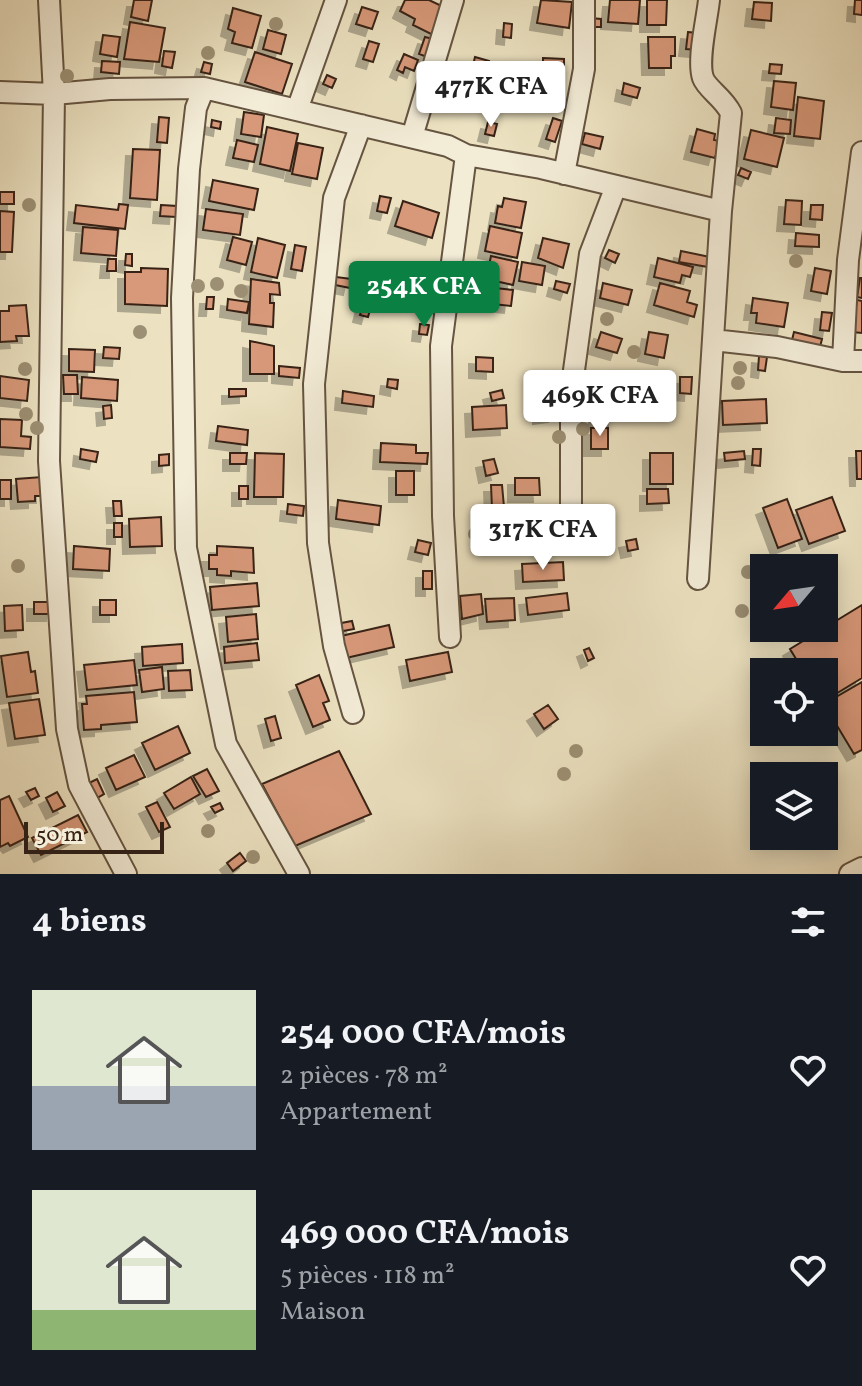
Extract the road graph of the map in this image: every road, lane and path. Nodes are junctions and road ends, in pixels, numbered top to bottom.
1 (49, 0) edge
2 (336, 0) edge
3 (453, 0) edge
4 (584, 0) edge
5 (709, 0) edge
6 (204, 88) junction
7 (0, 92) edge
8 (54, 94) junction
9 (297, 110) junction
10 (361, 125) junction
11 (412, 137) junction
12 (862, 152) edge
13 (466, 155) junction
14 (564, 174) junction
15 (616, 186) junction
16 (721, 211) junction
17 (713, 340) junction
18 (852, 361) edge
19 (571, 518) dead end
20 (698, 579) dead end
21 (450, 637) dead end
22 (353, 713) dead end
23 (862, 868) edge
24 (126, 874) edge
25 (299, 874) edge
26 (850, 874) edge

1 - 8 street
2 - 9 street
3 - 11 street
4 - 14 street
5 - 16 street
6 - 8 street
6 - 9 street
6 - 25 street
7 - 8 street
8 - 24 street
9 - 10 street
10 - 11 street
10 - 22 street
11 - 13 street
12 - 18 street
13 - 14 street
13 - 21 street
14 - 15 street
15 - 16 street
15 - 19 street
16 - 17 street
17 - 18 street
17 - 20 street
23 - 26 street

